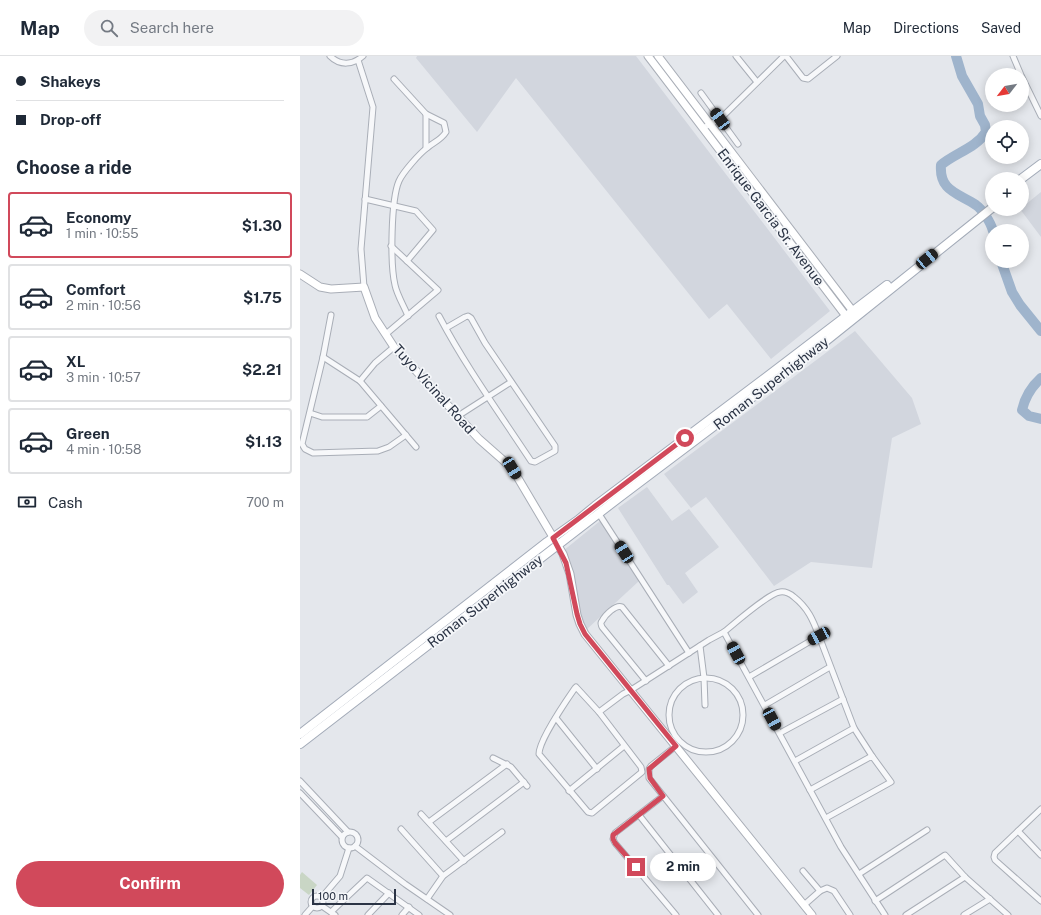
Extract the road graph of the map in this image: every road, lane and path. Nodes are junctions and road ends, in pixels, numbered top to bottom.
1 (330, 56) edge
2 (363, 56) edge
3 (648, 56) edge
4 (658, 56) edge
5 (736, 56) edge
6 (785, 56) edge
7 (837, 56) edge
8 (1013, 56) edge
9 (358, 60) junction
10 (1018, 68) edge
11 (394, 79) dead end
12 (757, 82) junction
13 (1029, 91) edge
14 (701, 93) dead end
15 (426, 114) junction
16 (1041, 116) edge
17 (720, 119) junction
18 (711, 124) junction
19 (703, 128) junction
20 (738, 144) dead end
21 (426, 148) junction
22 (1041, 164) edge
23 (1041, 171) edge
24 (1029, 173) edge
25 (1029, 180) edge
26 (365, 199) junction
27 (395, 205) junction
28 (985, 211) edge
29 (392, 246) junction
30 (407, 261) junction
31 (300, 274) edge
32 (364, 287) junction
33 (331, 315) dead end
34 (408, 316) junction
35 (439, 316) dead end
36 (851, 316) junction
37 (446, 328) junction
38 (386, 334) junction
39 (394, 347) junction
40 (323, 357) junction
41 (360, 381) junction
42 (510, 382) junction
43 (488, 396) junction
44 (381, 406) junction
45 (310, 413) junction
46 (458, 416) junction
47 (406, 435) junction
48 (416, 447) dead end
49 (598, 514) junction
50 (555, 542) junction
51 (724, 632) junction
52 (819, 636) junction
53 (700, 646) junction
54 (689, 653) junction
55 (669, 666) junction
56 (830, 667) junction
57 (749, 677) junction
58 (704, 678) junction
59 (646, 681) junction
60 (631, 690) junction
61 (843, 699) junction
62 (705, 705) dead end
63 (765, 705) junction
64 (599, 712) junction
65 (556, 718) junction
66 (854, 728) junction
67 (780, 733) junction
68 (300, 734) edge
69 (300, 744) edge
70 (624, 746) junction
71 (676, 746) junction
72 (872, 756) junction
73 (493, 758) dead end
74 (795, 761) junction
75 (506, 764) junction
76 (596, 769) junction
77 (300, 781) edge
78 (810, 790) junction
79 (569, 791) junction
80 (300, 793) edge
81 (663, 796) junction
82 (320, 802) junction
83 (314, 808) junction
84 (1040, 811) edge
85 (421, 814) dead end
86 (639, 815) junction
87 (826, 818) junction
88 (429, 822) junction
89 (401, 829) dead end
90 (927, 830) dead end
91 (1018, 831) junction
92 (348, 832) junction
93 (502, 832) dead end
94 (342, 837) junction
95 (446, 841) junction
96 (355, 846) junction
97 (349, 848) junction
98 (1041, 855) edge
99 (464, 861) junction
100 (803, 871) dead end
101 (859, 874) junction
102 (443, 876) junction
103 (965, 877) junction
104 (820, 891) junction
105 (389, 893) junction
106 (322, 897) junction
107 (427, 899) junction
108 (990, 899) junction
109 (875, 901) junction
110 (1041, 902) edge
111 (804, 905) junction
112 (313, 906) junction
113 (322, 906) junction
114 (409, 907) junction
115 (333, 914) edge
116 (305, 915) edge
117 (368, 915) edge
118 (402, 915) edge
119 (419, 915) edge
120 (450, 915) edge
121 (676, 915) edge
122 (718, 915) edge
123 (758, 915) edge
124 (812, 915) edge
125 (850, 915) edge
126 (885, 915) edge
127 (906, 915) edge
128 (964, 915) edge
129 (1008, 915) edge

1 - 9 street
2 - 9 street
3 - 19 street, Enrique Garcia Sr. Avenue
4 - 18 street, Enrique Garcia Sr. Avenue
5 - 12 street
6 - 7 street
6 - 12 street
8 - 10 street
9 - 26 street
11 - 15 street
12 - 17 street
13 - 16 street
14 - 17 street
15 - 21 street
15 - 21 street
17 - 18 street
17 - 20 street
18 - 19 street
18 - 36 street, Enrique Garcia Sr. Avenue
19 - 36 street, Enrique Garcia Sr. Avenue
21 - 27 street
22 - 24 main road
23 - 25 main road
26 - 27 street
26 - 32 street
27 - 29 street
27 - 30 street
28 - 36 main road, Roman Superhighway
29 - 30 street
29 - 34 street
30 - 34 street
31 - 32 street
32 - 38 street, Tuyo Vicinal Road
33 - 40 street
34 - 38 street
35 - 37 street
36 - 49 main road, Roman Superhighway
36 - 50 main road, Roman Superhighway
37 - 42 street
37 - 43 street
38 - 39 street, Tuyo Vicinal Road
39 - 41 street
39 - 46 street, Tuyo Vicinal Road
40 - 41 street
40 - 45 street
41 - 44 street
42 - 43 street
42 - 43 street
43 - 46 street
44 - 45 street
44 - 47 street
45 - 47 street
46 - 50 street, Tuyo Vicinal Road
47 - 48 street
49 - 50 main road, Roman Superhighway
49 - 54 street
50 - 60 street, Tuyo Vicinal Road
50 - 68 main road, Roman Superhighway
50 - 69 main road, Roman Superhighway
51 - 52 street
51 - 53 street
51 - 57 street
52 - 56 street
52 - 57 street
53 - 54 street
53 - 58 street
54 - 55 street
55 - 59 street
55 - 59 street
56 - 61 street
56 - 63 street
57 - 63 street
58 - 58 street
58 - 62 street
59 - 60 street
60 - 64 street
60 - 71 street, Tuyo Vicinal Road
61 - 66 street
61 - 67 street
63 - 67 street
64 - 65 street
64 - 70 street
65 - 76 street
65 - 79 street
66 - 72 street
66 - 74 street
67 - 74 street
70 - 76 street
70 - 79 street
71 - 81 street
71 - 111 street, Tuyo Vicinal Road
72 - 78 street
72 - 87 street
73 - 75 street
74 - 78 street
75 - 88 street
75 - 95 street
76 - 79 street
77 - 82 street
78 - 87 street
80 - 83 street
81 - 86 street
81 - 123 street
82 - 83 street
82 - 92 street
83 - 94 street
84 - 91 street
85 - 88 street
86 - 121 street
86 - 122 street
87 - 101 street
88 - 95 street
89 - 102 street
90 - 101 street
91 - 98 street
91 - 110 street
92 - 94 street
92 - 96 street
93 - 99 street
94 - 97 street
95 - 99 street
96 - 97 street
96 - 107 street
97 - 106 street
99 - 102 street
100 - 104 street
101 - 109 street
102 - 107 street
103 - 108 street
103 - 109 street
103 - 127 street
104 - 111 street
104 - 125 street
105 - 114 street
105 - 115 street
105 - 117 street
106 - 112 street
106 - 113 street
107 - 120 street
108 - 128 street
108 - 129 street
109 - 126 street
111 - 124 street, Tuyo Vicinal Road
112 - 113 street
112 - 116 street
113 - 115 street
114 - 118 street
114 - 119 street

